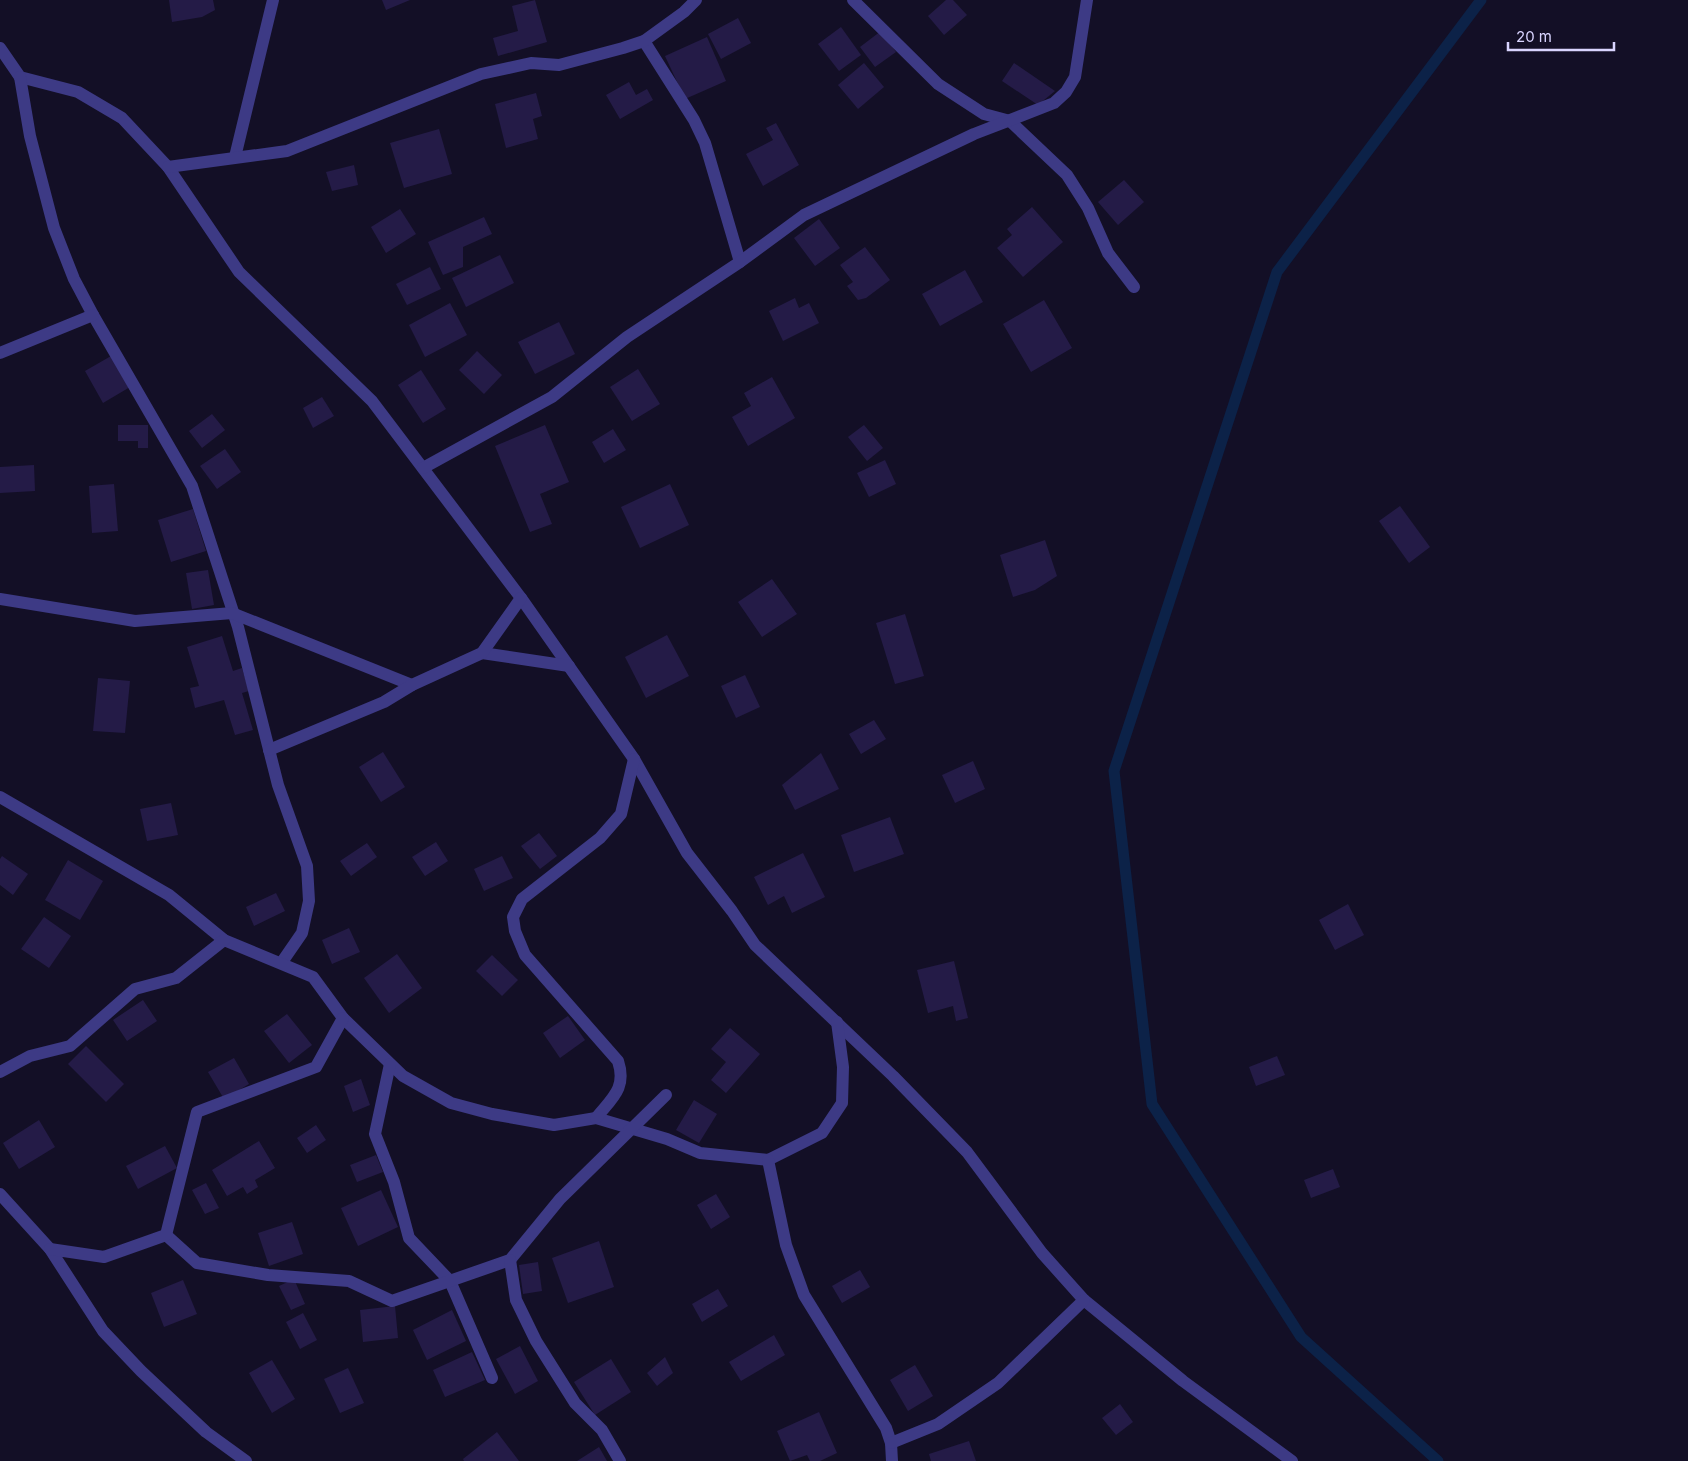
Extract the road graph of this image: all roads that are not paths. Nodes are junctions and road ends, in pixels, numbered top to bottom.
1 (273, 0) edge
2 (696, 0) edge
3 (854, 0) edge
4 (1087, 0) edge
5 (644, 41) junction
6 (0, 48) edge
7 (20, 77) junction
8 (1010, 122) junction
9 (235, 157) junction
10 (168, 167) junction
11 (740, 262) junction
12 (1134, 287) dead end
13 (93, 315) junction
14 (0, 353) edge
15 (423, 468) junction
16 (0, 598) edge
17 (521, 598) junction
18 (232, 613) junction
19 (482, 653) junction
20 (568, 666) junction
21 (412, 685) junction
22 (269, 750) junction
23 (634, 759) junction
24 (0, 797) edge
25 (224, 940) junction
26 (282, 962) junction
27 (343, 1018) junction
28 (837, 1022) junction
29 (390, 1064) junction
30 (0, 1072) edge
31 (666, 1095) dead end
32 (596, 1118) junction
33 (632, 1129) junction
34 (768, 1160) junction
35 (0, 1194) edge
36 (166, 1236) junction
37 (50, 1248) junction
38 (510, 1260) junction
39 (450, 1281) junction
40 (1084, 1300) junction
41 (492, 1378) dead end
42 (891, 1443) junction
43 (246, 1461) edge
44 (620, 1461) edge
45 (892, 1461) edge
46 (1292, 1461) edge

1 - 9 street
2 - 5 street
3 - 8 street
4 - 8 street
5 - 9 street
5 - 11 street
6 - 7 street
7 - 10 street
7 - 13 street
8 - 11 street
8 - 12 street
9 - 10 street
10 - 15 street
11 - 15 street
13 - 14 street
13 - 18 street
15 - 17 street
16 - 18 street
17 - 19 street
17 - 20 street
18 - 21 street
18 - 22 street
19 - 20 street
19 - 21 street
20 - 23 street
21 - 22 street
22 - 26 street
23 - 28 street
23 - 32 street
24 - 25 street
25 - 26 street
25 - 30 street
26 - 27 street
27 - 29 street
27 - 36 street
28 - 34 street
28 - 40 street
29 - 32 street
29 - 39 street
31 - 33 street
32 - 33 street
33 - 34 street
33 - 38 street
34 - 42 street
35 - 37 street
36 - 37 street
36 - 39 street
37 - 43 street
38 - 39 street
38 - 44 street
39 - 41 street
40 - 42 street
40 - 46 street
42 - 45 street

